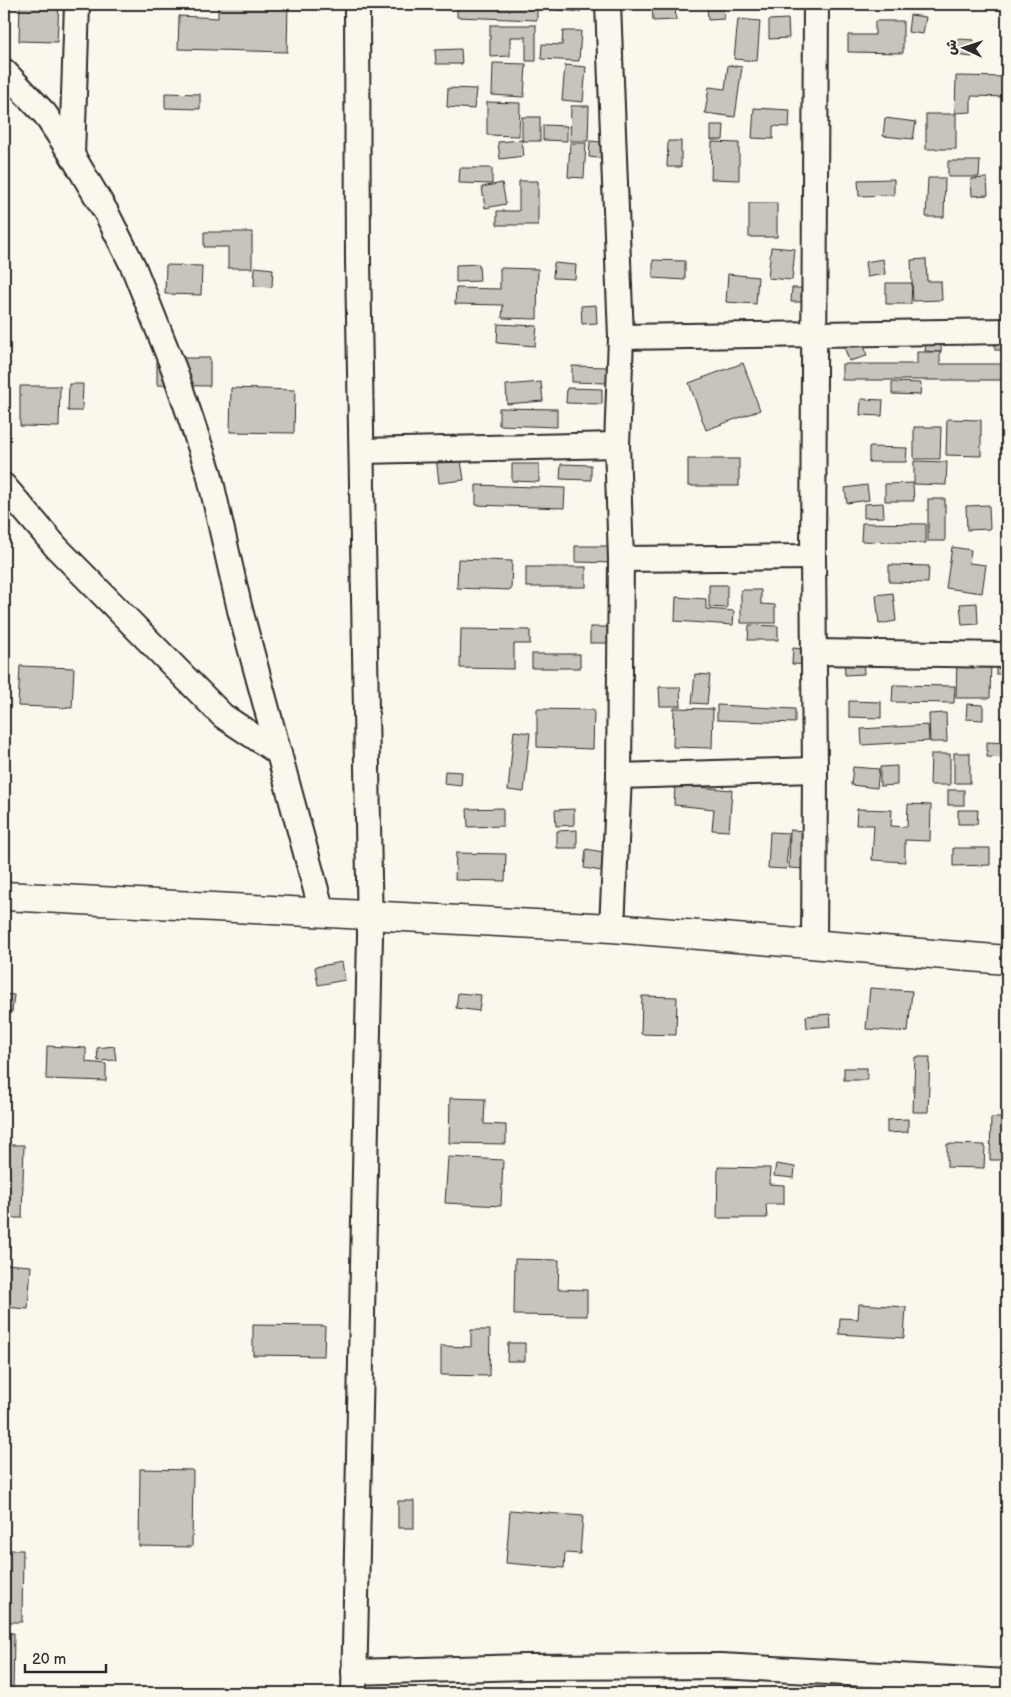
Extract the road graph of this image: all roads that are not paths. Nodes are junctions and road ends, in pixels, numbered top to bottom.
1 (78, 4) edge
2 (358, 4) edge
3 (608, 4) edge
4 (816, 4) edge
5 (4, 71) edge
6 (72, 154) junction
7 (1007, 331) edge
8 (815, 333) junction
9 (621, 336) junction
10 (617, 445) junction
11 (362, 451) junction
12 (4, 486) edge
13 (813, 557) junction
14 (621, 559) junction
15 (814, 652) junction
16 (1007, 655) edge
17 (279, 753) junction
18 (815, 770) junction
19 (619, 776) junction
20 (4, 896) edge
21 (322, 912) junction
22 (369, 915) junction
23 (612, 928) junction
24 (814, 944) junction
25 (1007, 960) edge
26 (1007, 1682) edge
27 (354, 1683) edge

1 - 6 street
2 - 11 street
3 - 9 street
4 - 8 street
5 - 6 street
6 - 17 street
7 - 8 street
8 - 9 street
8 - 13 street
9 - 10 street
10 - 11 street
10 - 14 street
11 - 22 street
12 - 17 street
13 - 14 street
13 - 15 street
14 - 19 street
15 - 16 street
15 - 18 street
17 - 21 street
18 - 19 street
18 - 24 street
19 - 23 street
20 - 21 street
21 - 22 street
22 - 23 street
22 - 27 street
23 - 24 street
24 - 25 street
26 - 27 street

